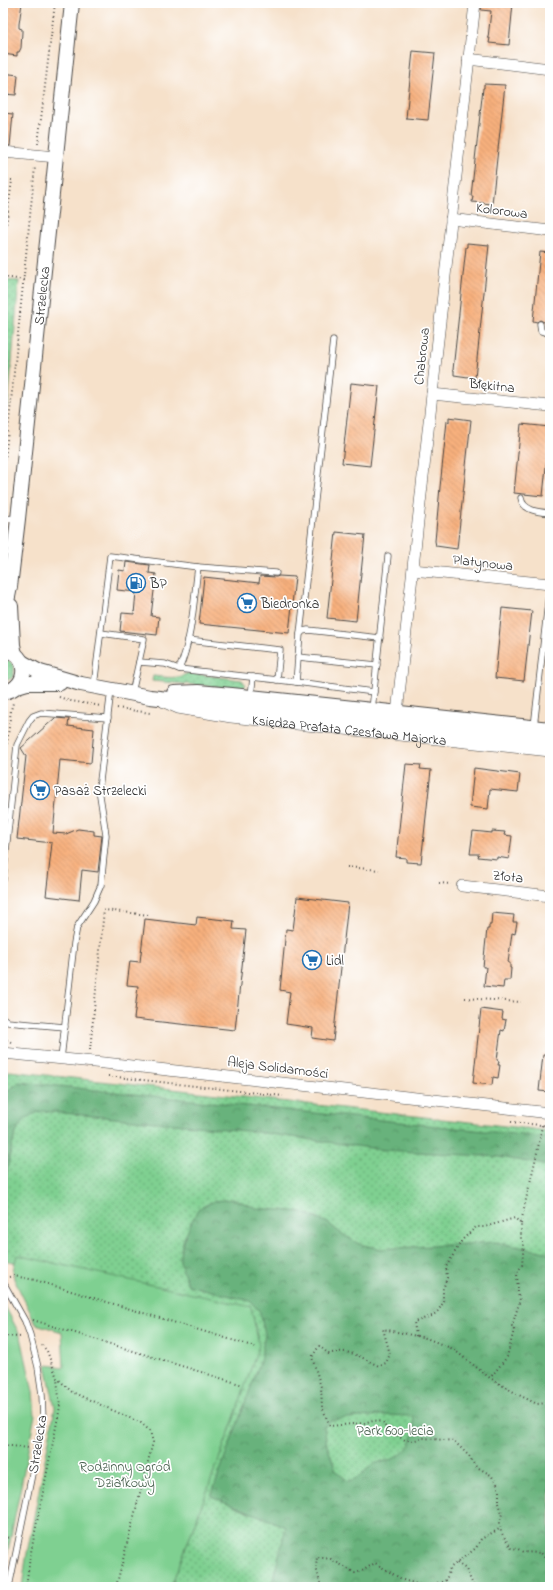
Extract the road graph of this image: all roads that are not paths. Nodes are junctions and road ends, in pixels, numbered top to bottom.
1 (72, 3) edge
2 (475, 3) edge
3 (468, 59) junction
4 (550, 69) edge
5 (3, 152) edge
6 (56, 157) junction
7 (451, 219) junction
8 (550, 231) edge
9 (540, 324) dead end
10 (550, 334) edge
11 (333, 340) dead end
12 (432, 394) junction
13 (550, 406) edge
14 (521, 498) dead end
15 (550, 513) edge
16 (3, 518) edge
17 (18, 519) junction
18 (388, 556) dead end
19 (198, 567) junction
20 (413, 570) junction
21 (276, 573) dead end
22 (550, 584) edge
23 (10, 587) junction
24 (3, 621) edge
25 (101, 633) junction
26 (300, 634) junction
27 (380, 638) junction
28 (188, 640) junction
29 (13, 655) edge
30 (298, 657) junction
31 (139, 662) junction
32 (377, 665) junction
33 (179, 669) junction
34 (253, 677) junction
35 (277, 680) junction
36 (296, 682) junction
37 (87, 685) junction
38 (111, 689) junction
39 (374, 692) junction
40 (132, 693) junction
41 (10, 695) edge
42 (150, 697) junction
43 (251, 698) junction
44 (372, 711) junction
45 (397, 713) junction
46 (108, 718) junction
47 (534, 727) junction
48 (550, 728) edge
49 (550, 740) edge
50 (550, 751) edge
51 (3, 880) edge
52 (462, 886) dead end
53 (550, 896) edge
54 (3, 1018) edge
55 (64, 1027) junction
56 (3, 1053) edge
57 (61, 1059) junction
58 (550, 1113) edge
59 (3, 1282) edge
60 (9, 1587) edge

1 - 6 street, Strzelecka
2 - 3 street, Chabrowa
3 - 4 street
3 - 7 street, Chabrowa
5 - 6 street
6 - 17 street, Strzelecka
7 - 8 street, Kolorowa
7 - 12 street, Chabrowa
9 - 10 lane
11 - 26 lane
12 - 13 street, Błękitna
12 - 20 street, Chabrowa
14 - 15 lane
16 - 17 lane
17 - 23 street, Strzelecka
18 - 27 lane
19 - 21 lane
19 - 25 lane
19 - 28 lane
20 - 22 street, Platynowa
20 - 45 street, Chabrowa
22 - 47 lane
23 - 24 street, Strzelecka
23 - 29 street, Strzelecka
25 - 31 lane
25 - 37 lane
26 - 27 lane
26 - 30 lane
27 - 32 lane
28 - 33 lane
28 - 35 lane
29 - 37 street, Księdza Prałata Czesława Majorka
29 - 41 street, Strzelecka
30 - 32 lane
30 - 36 lane
31 - 33 lane
31 - 40 lane
32 - 39 lane
33 - 34 lane
34 - 35 lane
34 - 43 lane
35 - 36 lane
36 - 39 lane
37 - 38 street, Księdza Prałata Czesława Majorka
37 - 41 street, Księdza Prałata Czesława Majorka
38 - 40 street, Księdza Prałata Czesława Majorka
38 - 46 lane
39 - 44 lane
40 - 42 street, Księdza Prałata Czesława Majorka
42 - 43 street, Księdza Prałata Czesława Majorka
42 - 49 street, Księdza Prałata Czesława Majorka
42 - 50 street, Księdza Prałata Czesława Majorka
43 - 44 street, Księdza Prałata Czesława Majorka
44 - 45 street, Księdza Prałata Czesława Majorka
45 - 47 street, Księdza Prałata Czesława Majorka
46 - 51 lane
46 - 55 lane
47 - 48 street, Księdza Prałata Czesława Majorka
52 - 53 street, Złota
54 - 55 lane
55 - 57 lane
56 - 57 street, Aleja Solidarności
57 - 58 street, Aleja Solidarności
59 - 60 lane, Strzelecka

